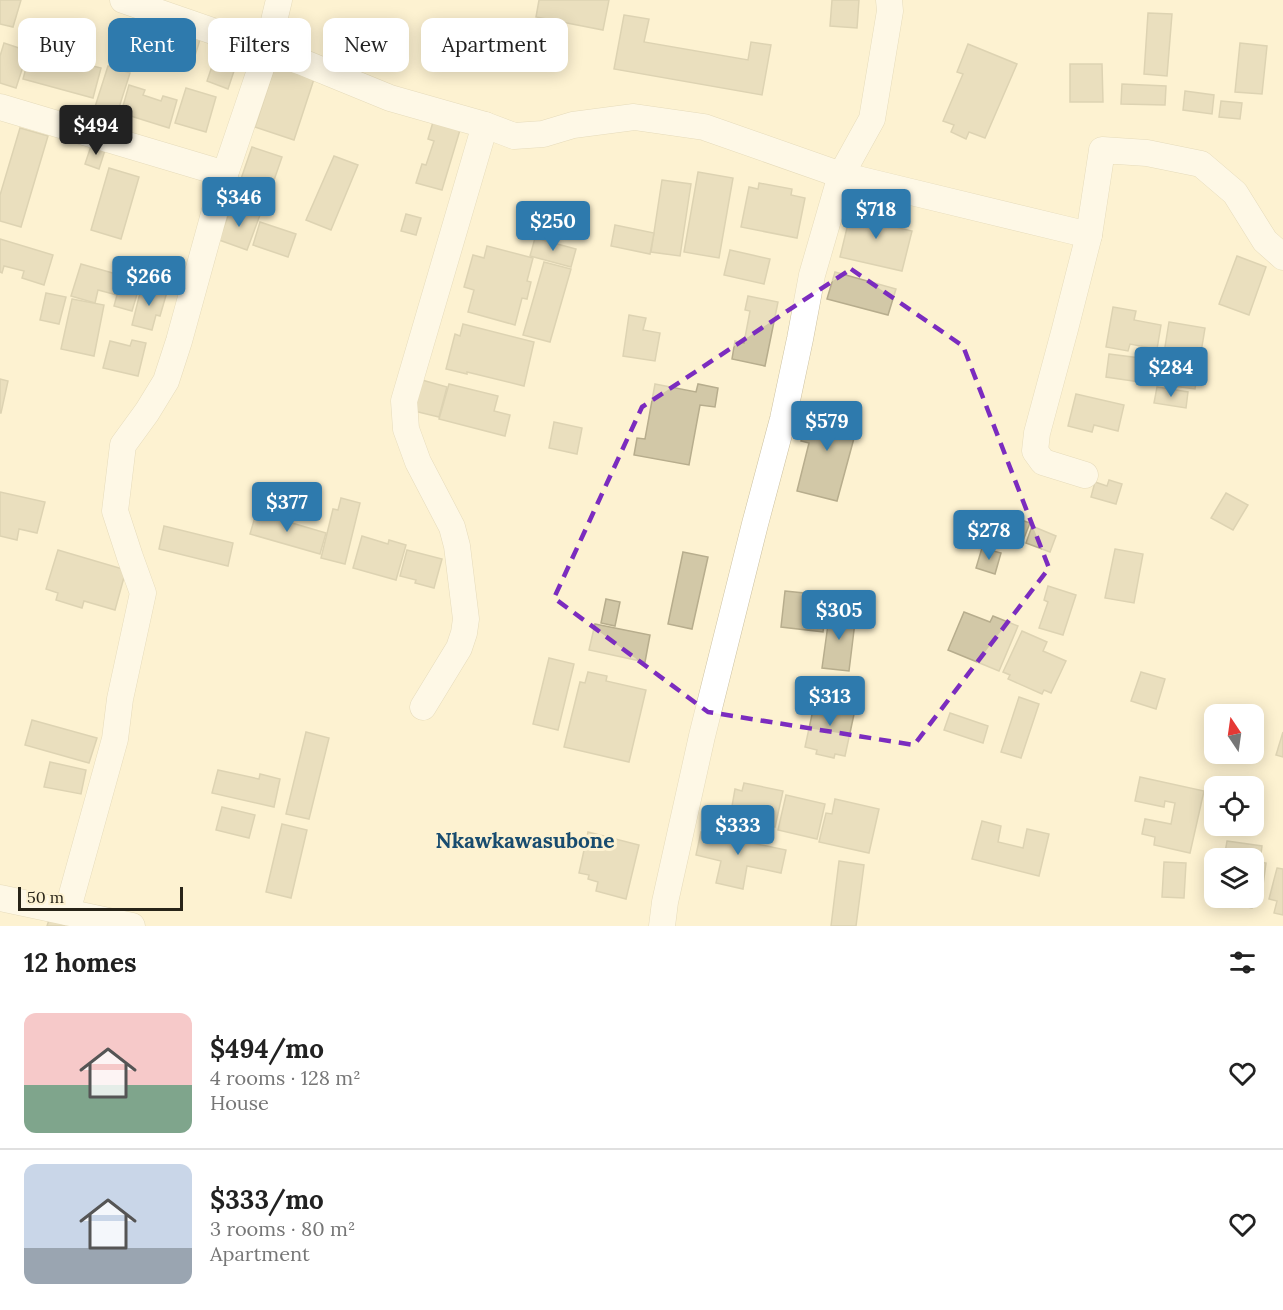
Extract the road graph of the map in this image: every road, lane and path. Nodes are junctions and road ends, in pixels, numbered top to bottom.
1 (123, 0) edge
2 (279, 0) edge
3 (889, 0) edge
4 (275, 18) edge
5 (208, 30) edge
6 (311, 66) edge
7 (260, 72) edge
8 (0, 107) edge
9 (485, 125) junction
10 (225, 174) junction
11 (841, 175) junction
12 (1089, 236) junction
13 (1283, 256) edge
14 (1085, 475) dead end
15 (423, 706) dead end
16 (0, 898) edge
17 (67, 912) junction
18 (132, 926) edge
19 (662, 926) edge

1 - 5 street
2 - 4 street
3 - 11 street
6 - 9 street
7 - 10 street
8 - 10 street
9 - 11 street
9 - 15 street
10 - 17 street
11 - 12 street
11 - 19 street
12 - 13 street
12 - 14 street
16 - 17 street
17 - 18 street

